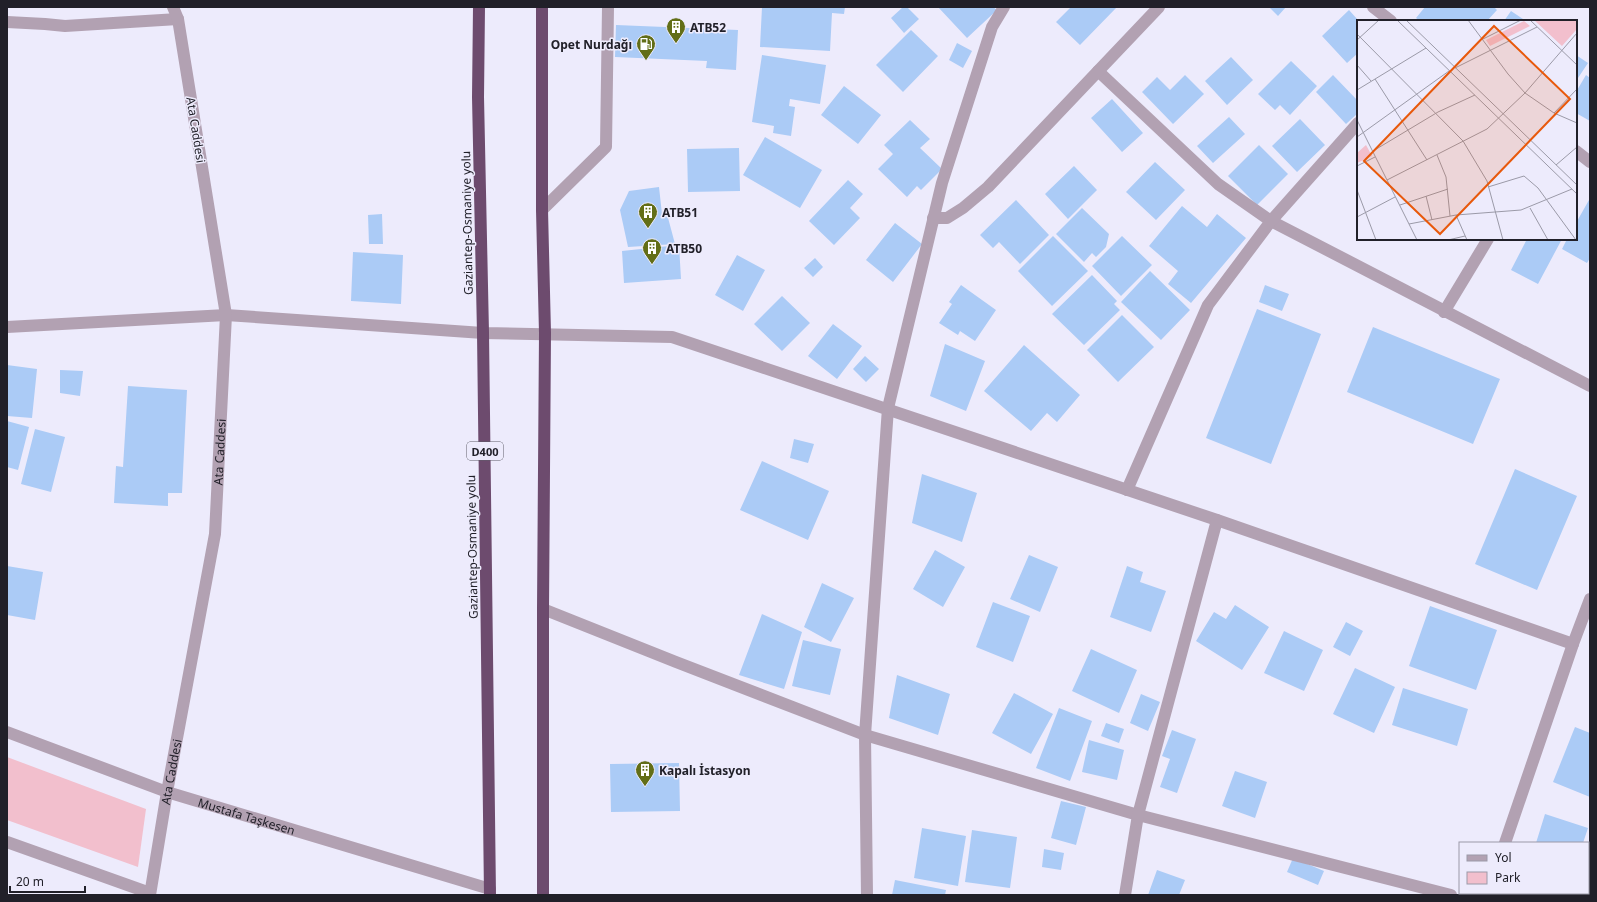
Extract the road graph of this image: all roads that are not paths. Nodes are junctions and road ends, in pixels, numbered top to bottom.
1 (173, 7) edge
2 (479, 7) edge
3 (542, 7) edge
4 (608, 7) edge
5 (1004, 7) edge
6 (1159, 7) edge
7 (178, 19) junction
8 (7, 22) edge
9 (1098, 72) junction
10 (1357, 124) edge
11 (1577, 153) edge
12 (1590, 162) edge
13 (542, 210) junction
14 (933, 218) junction
15 (1271, 221) junction
16 (1487, 240) edge
17 (1444, 312) junction
18 (226, 315) junction
19 (7, 327) edge
20 (483, 333) junction
21 (545, 333) junction
22 (1590, 386) edge
23 (888, 408) junction
24 (1127, 490) junction
25 (1217, 520) junction
26 (1590, 599) edge
27 (543, 609) junction
28 (1573, 644) junction
29 (7, 732) edge
30 (864, 735) junction
31 (167, 792) junction
32 (1138, 815) junction
33 (7, 842) edge
34 (1505, 842) edge
35 (490, 892) edge
36 (150, 894) edge
37 (543, 895) edge
38 (867, 895) edge
39 (1124, 895) edge
40 (1450, 895) edge

1 - 7 street, Ata Caddesi
2 - 20 highway, Gaziantep-Osmaniye yolu / D400
3 - 13 highway
4 - 13 street
5 - 14 street
6 - 9 street
7 - 8 street
7 - 18 street, Ata Caddesi
9 - 14 street
9 - 15 street
10 - 15 street
11 - 12 street
13 - 21 highway
14 - 23 street
15 - 17 street
15 - 24 street
16 - 17 street
17 - 22 street
18 - 19 street
18 - 20 street
18 - 31 street, Ata Caddesi
20 - 21 street
20 - 35 highway, Gaziantep-Osmaniye yolu / D400
21 - 23 street
21 - 27 highway
23 - 24 street
23 - 30 street
24 - 25 street
25 - 28 street
25 - 32 street
26 - 28 street
27 - 30 street
27 - 37 highway
28 - 34 street
29 - 31 street, Mustafa Taşkesen
30 - 32 street
30 - 38 street
31 - 35 street, Mustafa Taşkesen
31 - 36 street, Ata Caddesi
32 - 39 street
32 - 40 street
33 - 36 street

